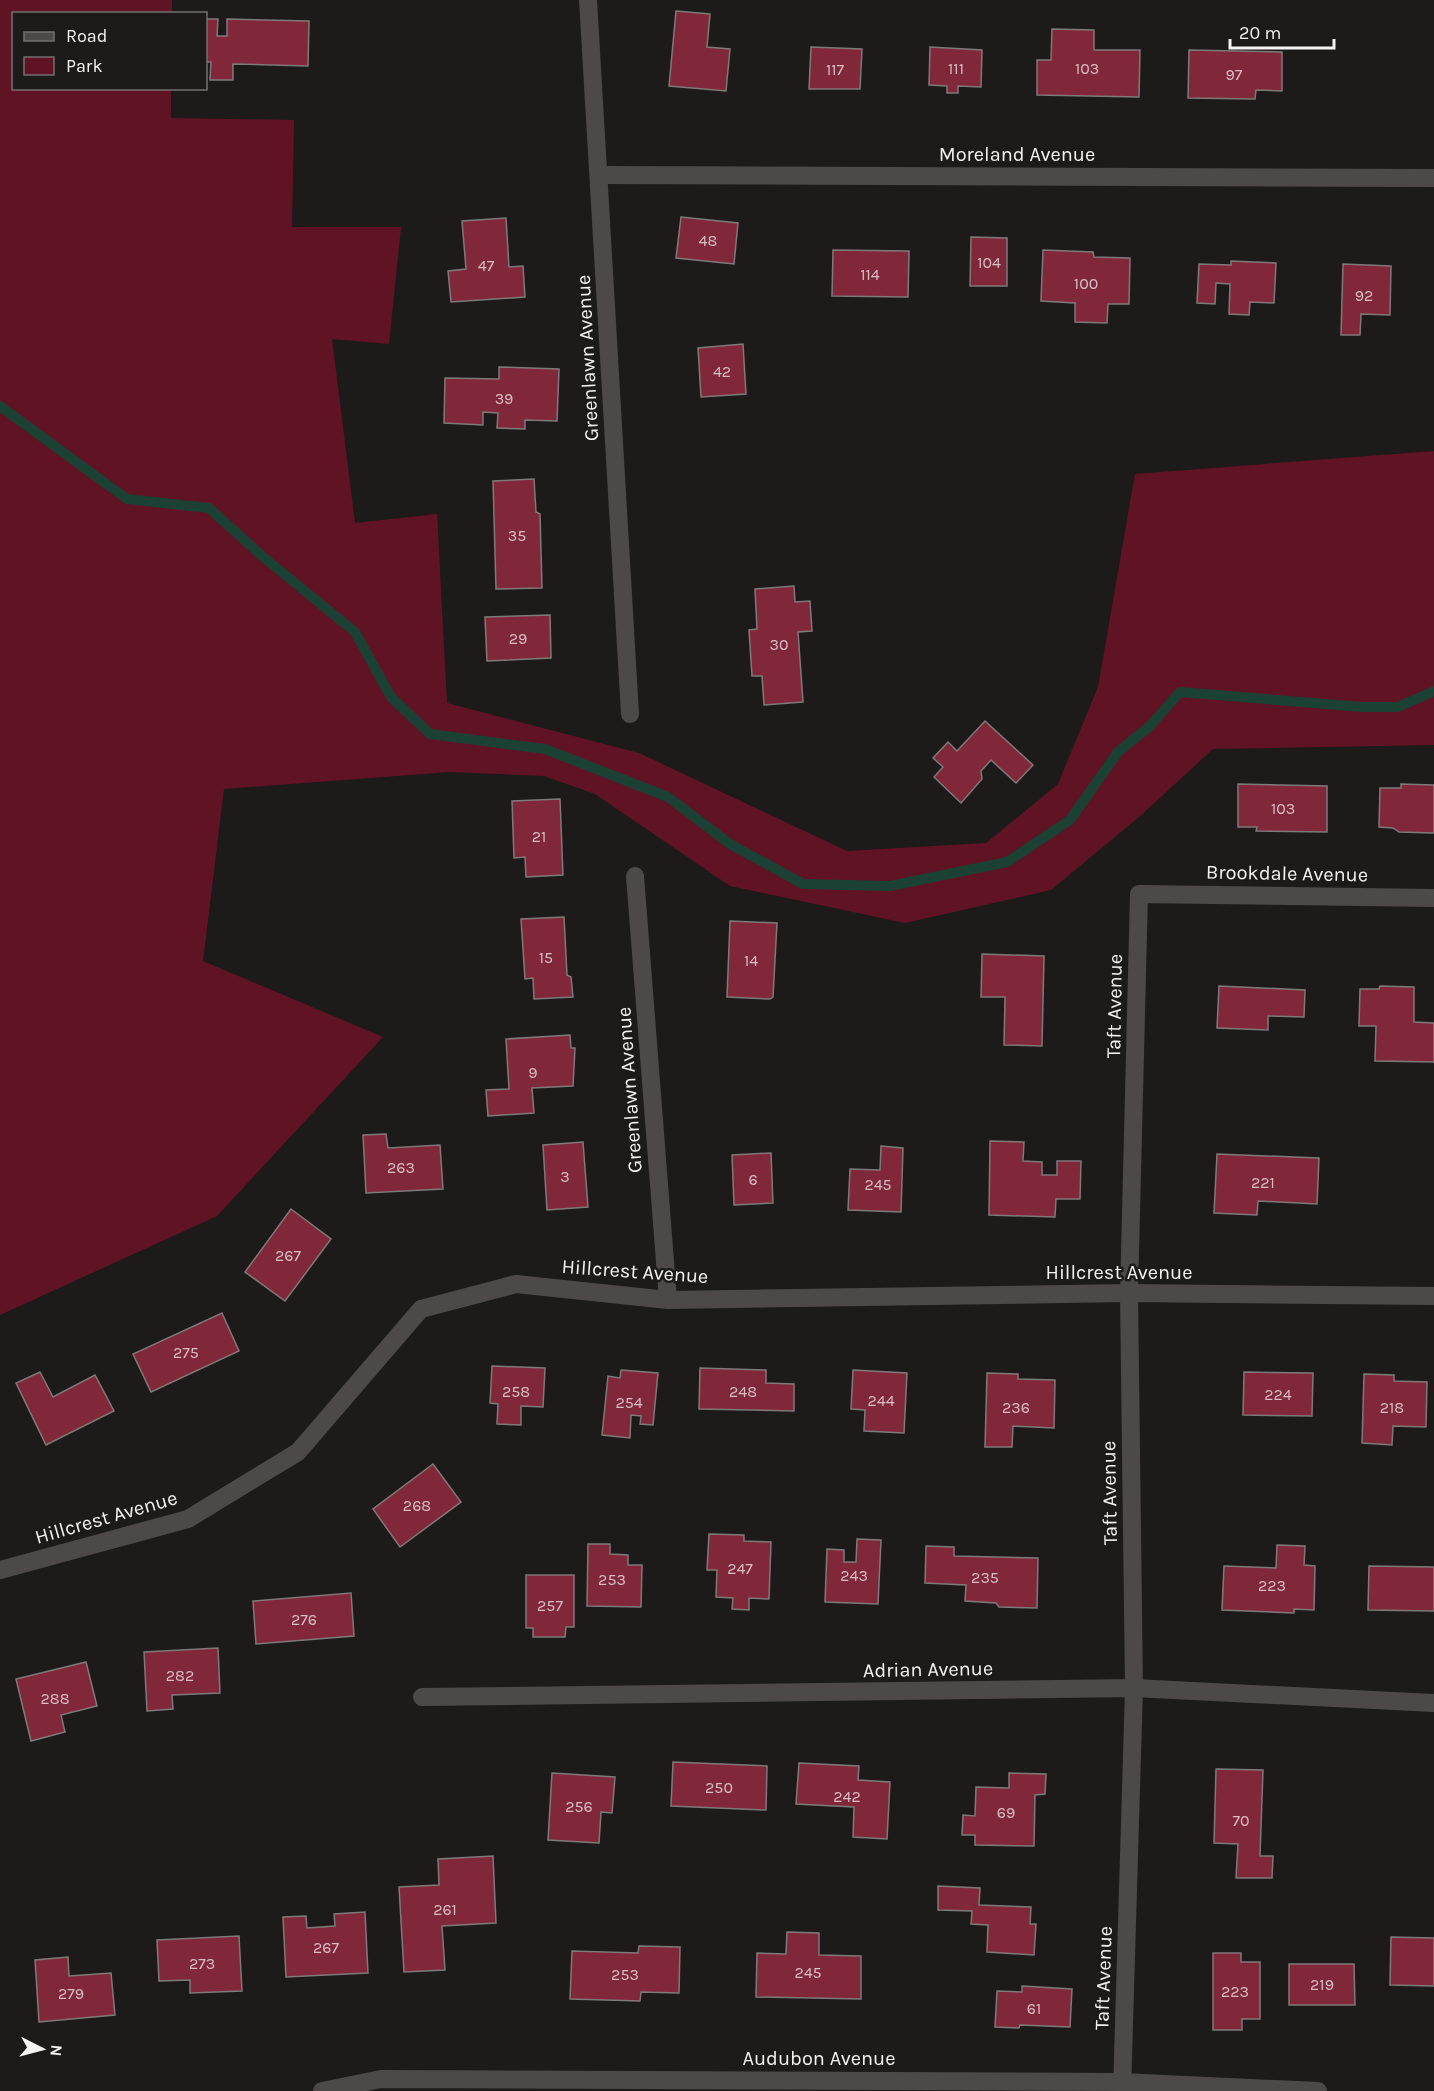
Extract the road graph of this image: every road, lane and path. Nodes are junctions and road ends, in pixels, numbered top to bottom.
1 (588, 0) edge
2 (599, 175) junction
3 (1434, 178) edge
4 (630, 714) dead end
5 (635, 876) dead end
6 (1139, 894) joint
7 (1434, 898) edge
8 (1129, 1293) junction
9 (1434, 1296) edge
10 (668, 1300) junction
11 (0, 1570) edge
12 (1134, 1689) junction
13 (422, 1697) dead end
14 (1434, 1703) edge
15 (1122, 2086) edge
16 (322, 2091) edge
17 (1318, 2091) edge

1 - 2 street, Greenlawn Avenue
2 - 3 street, Moreland Avenue
2 - 4 street, Greenlawn Avenue
5 - 10 street, Greenlawn Avenue
6 - 7 street, Brookdale Avenue
6 - 8 street, Taft Avenue
8 - 9 street, Hillcrest Avenue
8 - 10 street, Hillcrest Avenue
8 - 12 street, Taft Avenue
10 - 11 street, Hillcrest Avenue
12 - 13 street, Adrian Avenue
12 - 14 street, Adrian Avenue
12 - 15 street, Taft Avenue
15 - 16 street, Audubon Avenue
15 - 17 street, Audubon Avenue

